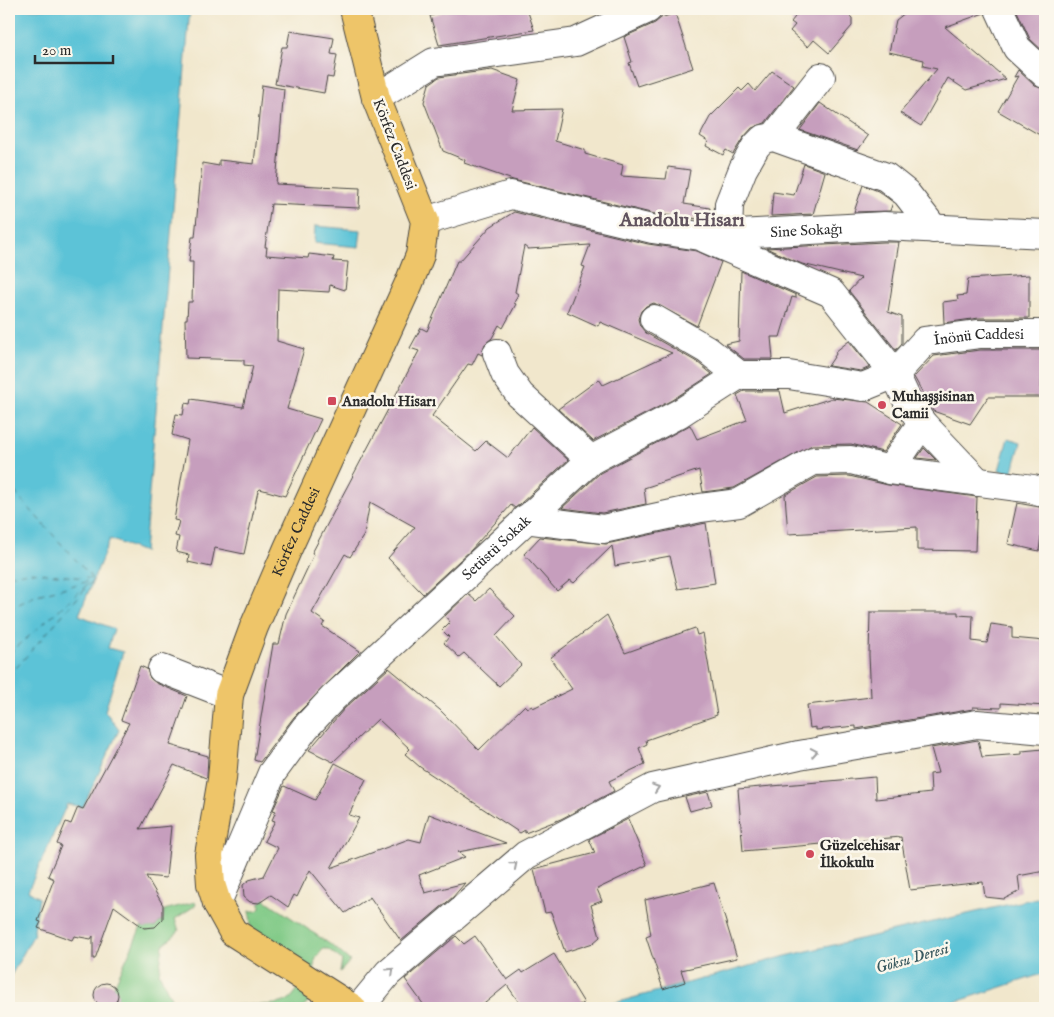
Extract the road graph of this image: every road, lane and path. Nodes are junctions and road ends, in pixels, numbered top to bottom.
1 (354, 9) edge
2 (648, 9) edge
3 (999, 9) edge
4 (1045, 74) edge
5 (821, 77) dead end
6 (376, 98) junction
7 (774, 138) junction
8 (425, 221) junction
9 (934, 229) junction
10 (1045, 234) edge
11 (728, 235) junction
12 (700, 236) junction
13 (654, 320) dead end
14 (1045, 334) edge
15 (497, 353) dead end
16 (738, 374) junction
17 (895, 374) junction
18 (922, 423) junction
19 (591, 460) junction
20 (890, 470) junction
21 (978, 482) junction
22 (1045, 493) edge
23 (525, 519) junction
24 (162, 670) dead end
25 (229, 695) junction
26 (1045, 730) edge
27 (217, 903) junction
28 (352, 1008) edge
29 (359, 1008) edge

1 - 6 main road, Körfez Caddesi
2 - 6 street
3 - 4 street
5 - 7 street
6 - 8 main road, Körfez Caddesi
7 - 9 street
7 - 11 street
8 - 12 street, Sine Sokağı
8 - 25 main road, Körfez Caddesi
9 - 10 street, Sine Sokağı
9 - 11 street, Sine Sokağı
11 - 12 street, Sine Sokağı
12 - 17 street
13 - 16 street
14 - 17 street, İnönü Caddesi
15 - 19 street
16 - 17 street
16 - 19 street, Setüstü Sokak
17 - 18 street
18 - 20 street
18 - 21 street
19 - 23 street, Setüstü Sokak
20 - 21 street
20 - 23 street
21 - 22 street
23 - 27 street, Setüstü Sokak
24 - 25 street
25 - 27 main road, Körfez Caddesi
29 -> 26 street
27 - 28 main road, Körfez Caddesi

